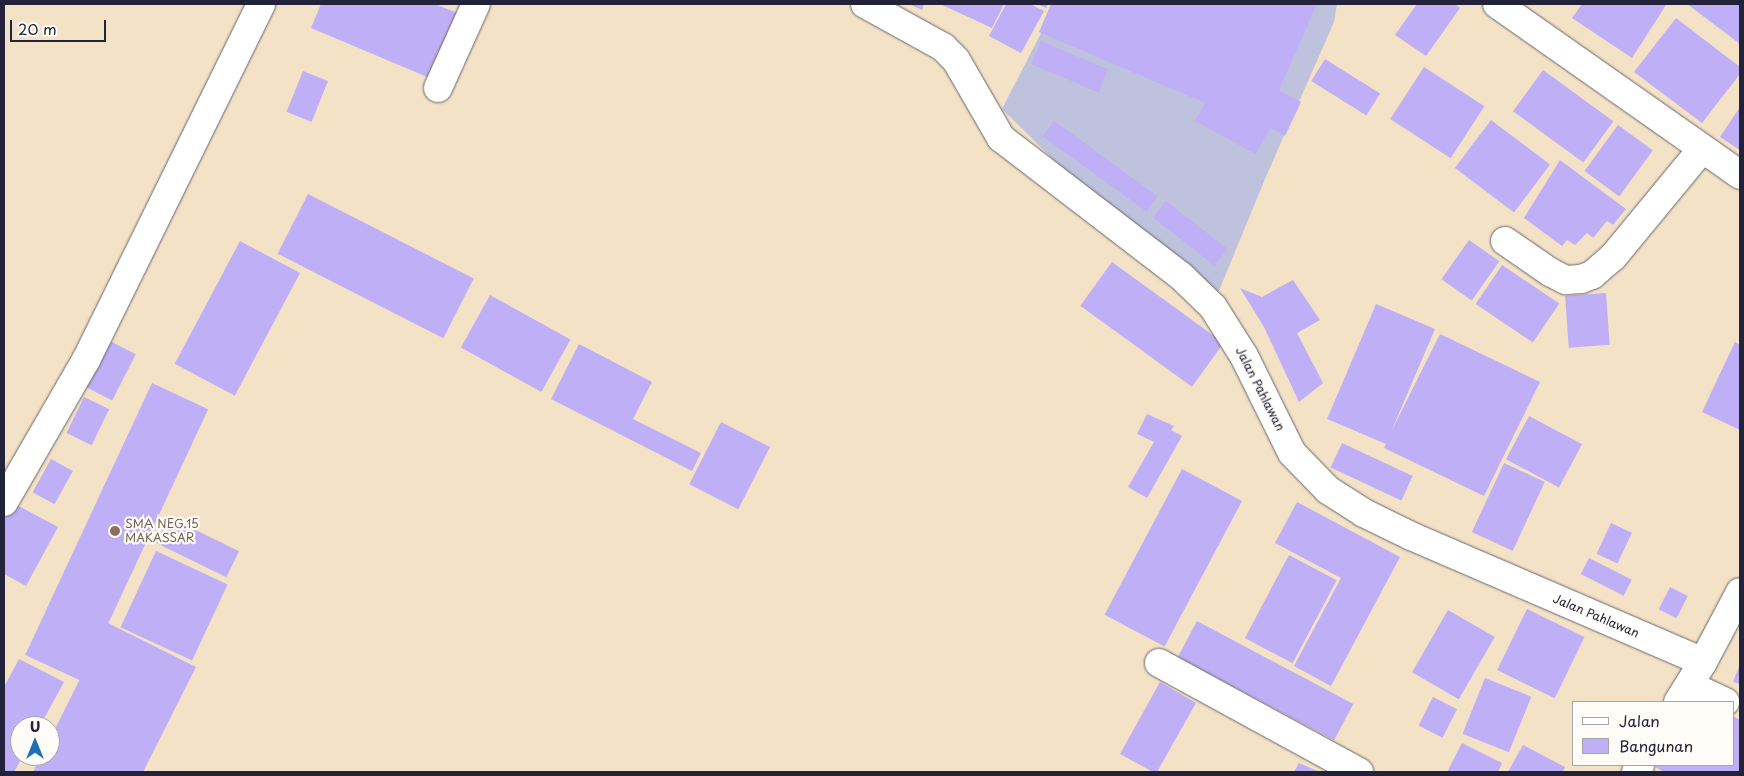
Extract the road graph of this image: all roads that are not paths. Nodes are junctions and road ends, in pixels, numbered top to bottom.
1 (261, 4) edge
2 (476, 4) edge
3 (865, 4) edge
4 (1497, 4) edge
5 (438, 88) dead end
6 (1702, 150) junction
7 (1740, 175) edge
8 (1505, 241) dead end
9 (4, 502) edge
10 (1740, 592) edge
11 (1703, 662) junction
12 (1159, 663) dead end
13 (1684, 694) edge
14 (1719, 701) edge
15 (1359, 772) edge

1 - 9 street
2 - 5 street
3 - 11 street, Jalan Pahlawan
4 - 6 street
6 - 7 street
6 - 8 street
10 - 11 street
11 - 13 street
12 - 15 street
13 - 14 street

